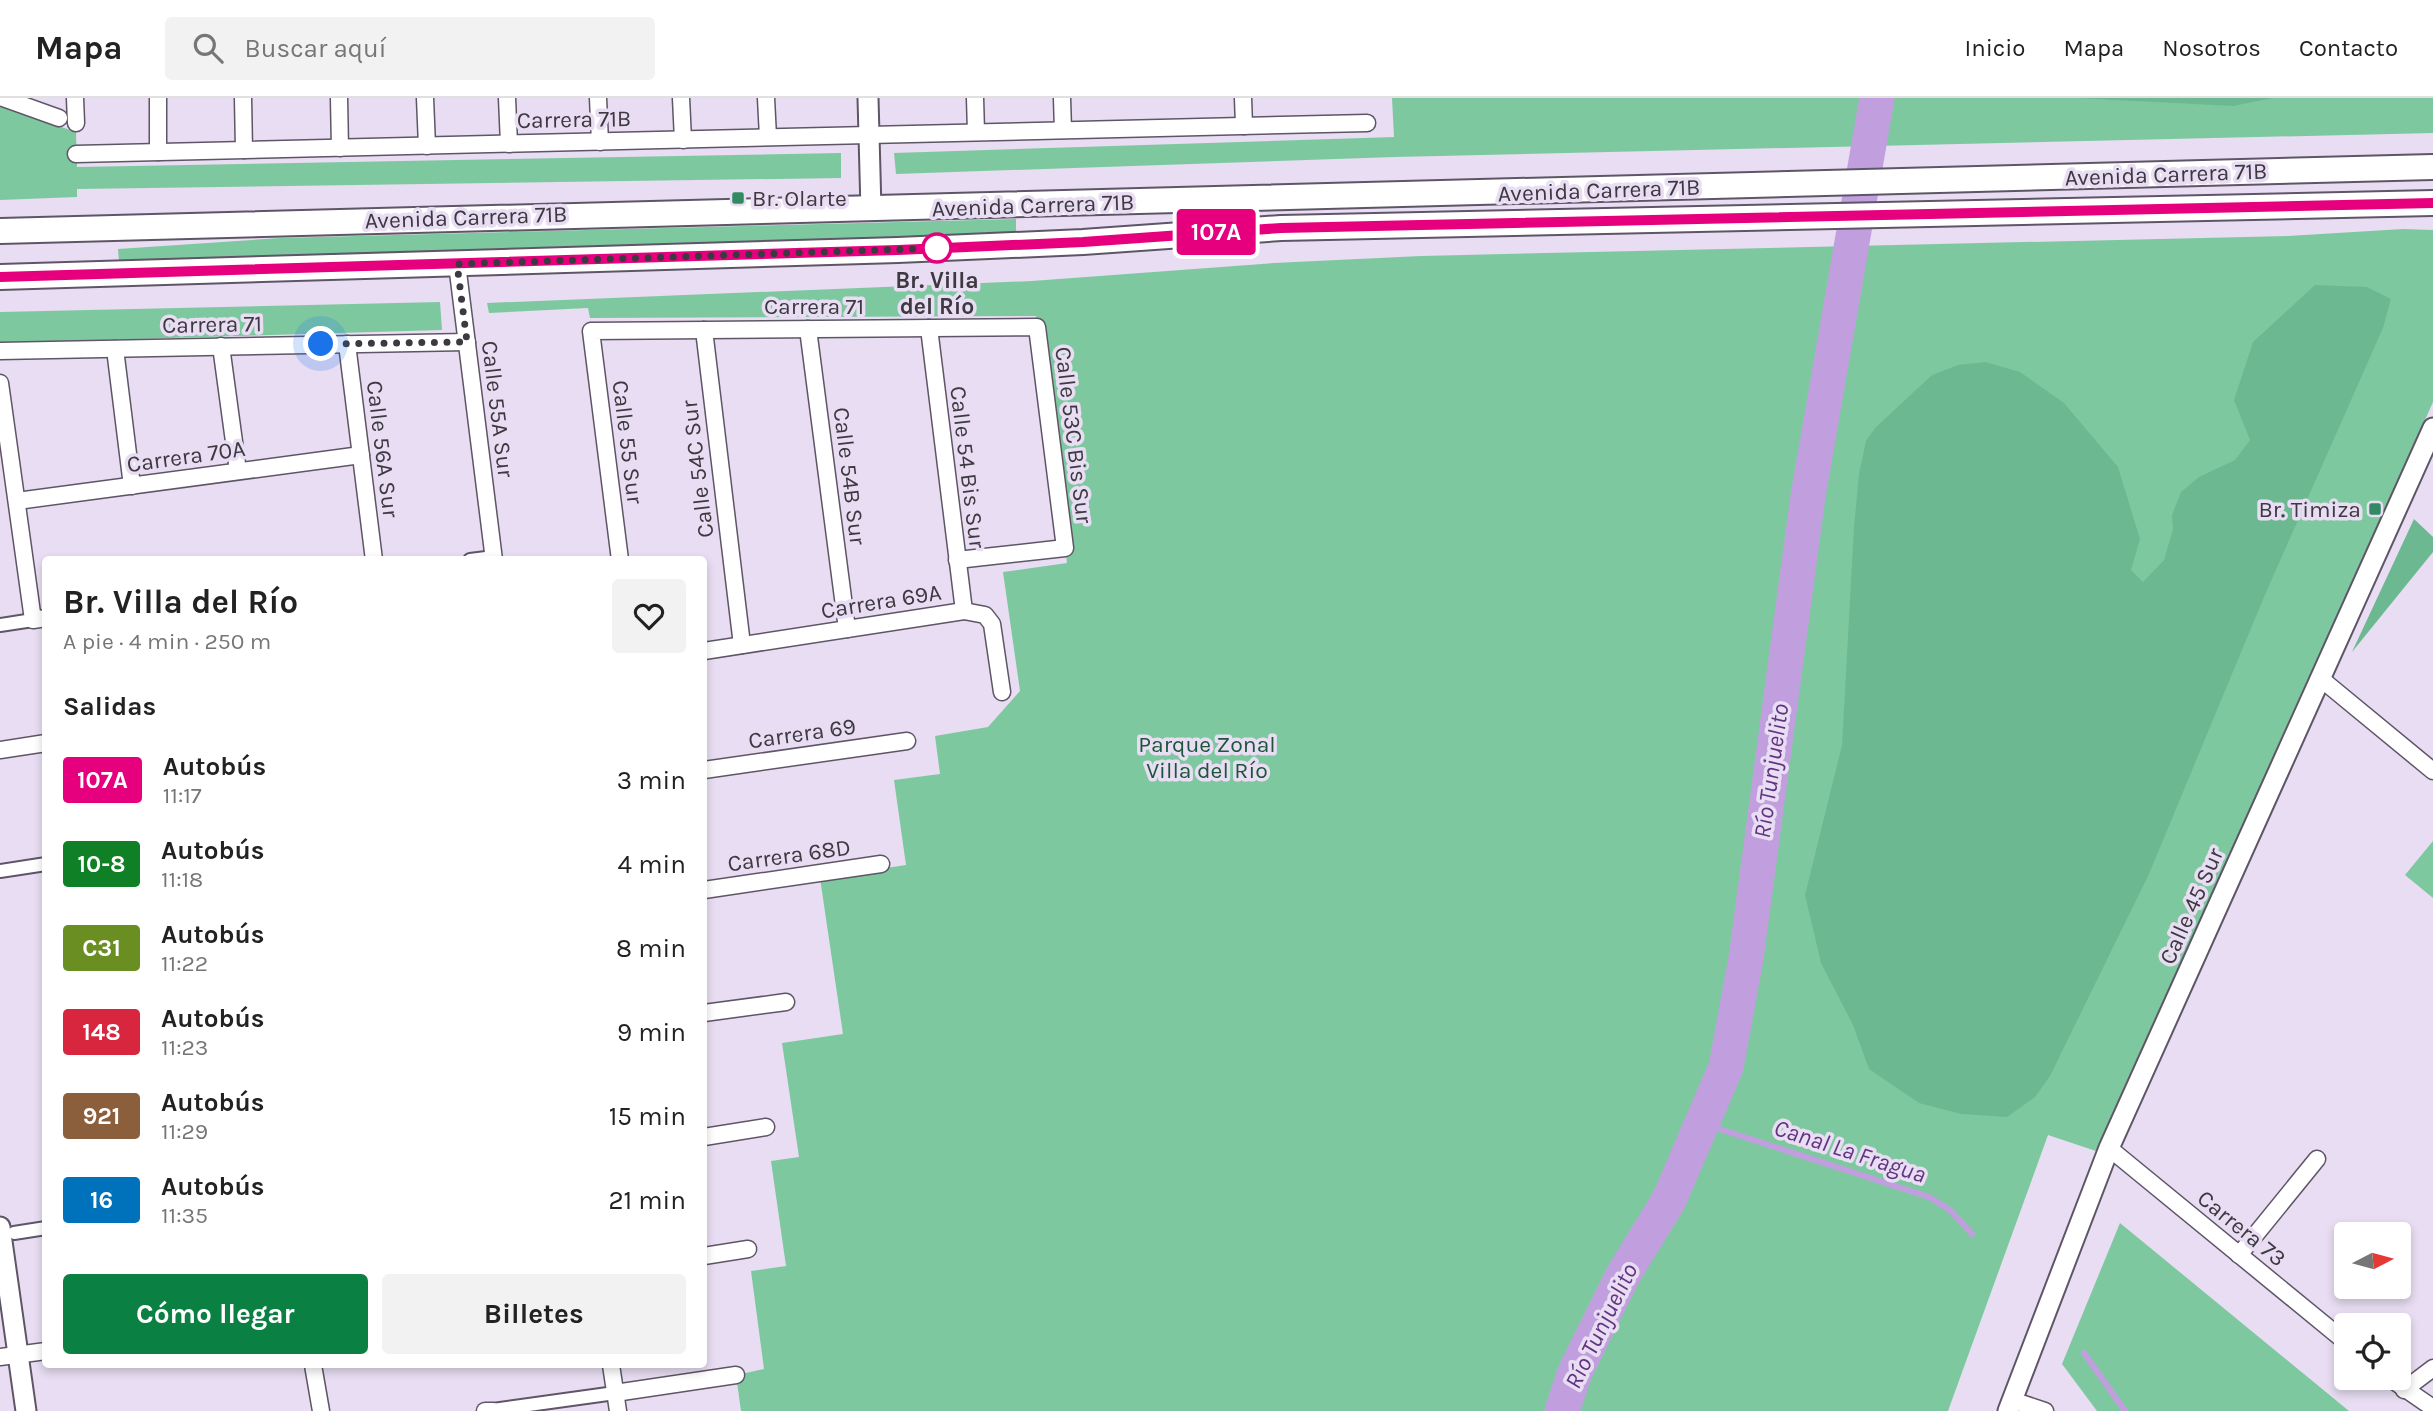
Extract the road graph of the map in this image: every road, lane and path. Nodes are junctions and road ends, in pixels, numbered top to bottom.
1 (3, 98) edge
2 (75, 98) edge
3 (158, 98) edge
4 (243, 98) edge
5 (339, 98) edge
6 (425, 98) edge
7 (507, 98) edge
8 (598, 98) edge
9 (681, 98) edge
10 (766, 98) edge
11 (869, 98) edge
12 (975, 98) edge
13 (1062, 98) edge
14 (1243, 98) edge
15 (59, 118) dead end
16 (75, 123) dead end
17 (1367, 123) dead end
18 (1244, 126) junction
19 (1063, 130) junction
20 (975, 132) junction
21 (869, 135) junction
22 (768, 137) junction
23 (682, 139) junction
24 (600, 142) junction
25 (509, 144) junction
26 (427, 146) junction
27 (340, 148) junction
28 (244, 150) junction
29 (158, 152) junction
30 (76, 154) dead end
31 (2433, 167) edge
32 (2432, 203) edge
33 (871, 210) junction
34 (0, 231) edge
35 (457, 264) junction
36 (0, 277) edge
37 (1038, 327) joint
38 (929, 328) junction
39 (808, 329) junction
40 (704, 330) junction
41 (591, 331) joint
42 (467, 342) junction
43 (346, 344) junction
44 (221, 346) junction
45 (115, 349) junction
46 (0, 351) edge
47 (0, 383) edge
48 (2433, 428) edge
49 (361, 455) junction
50 (238, 471) junction
51 (132, 486) junction
52 (17, 501) junction
53 (374, 556) edge
54 (494, 556) edge
55 (619, 556) edge
56 (957, 560) junction
57 (964, 611) junction
58 (39, 619) edge
59 (0, 625) edge
60 (847, 629) junction
61 (742, 645) junction
62 (707, 651) edge
63 (2320, 678) junction
64 (1002, 692) dead end
65 (908, 741) dead end
66 (42, 744) edge
67 (0, 750) edge
68 (707, 770) edge
69 (2433, 771) edge
70 (881, 864) dead end
71 (42, 865) edge
72 (0, 871) edge
73 (707, 890) edge
74 (786, 1002) dead end
75 (707, 1013) edge
76 (766, 1127) dead end
77 (707, 1137) edge
78 (2109, 1147) junction
79 (2317, 1159) dead end
80 (42, 1228) edge
81 (7, 1230) edge
82 (748, 1249) dead end
83 (2239, 1255) junction
84 (707, 1256) edge
85 (2334, 1332) edge
86 (42, 1352) edge
87 (9, 1356) edge
88 (314, 1368) edge
89 (611, 1368) edge
90 (2433, 1368) edge
91 (736, 1375) dead end
92 (2411, 1385) edge
93 (2404, 1390) edge
94 (615, 1393) junction
95 (2010, 1405) edge
96 (2433, 1408) edge
97 (26, 1411) edge
98 (321, 1411) edge
99 (490, 1411) edge
100 (618, 1411) edge
101 (2045, 1411) edge

1 - 15 street
2 - 16 street
3 - 29 street
4 - 28 street
5 - 27 street
6 - 26 street
7 - 25 street
8 - 24 street
9 - 23 street
10 - 22 street
11 - 21 street
12 - 20 street
13 - 19 street
14 - 18 street
17 - 18 street, Carrera 71B
18 - 19 street, Carrera 71B
19 - 20 street, Carrera 71B
20 - 21 street, Carrera 71B
21 - 22 street, Carrera 71B
21 - 33 street
22 - 23 street, Carrera 71B
23 - 24 street, Carrera 71B
24 - 25 street, Carrera 71B
25 - 26 street, Carrera 71B
26 - 27 street, Carrera 71B
27 - 28 street, Carrera 71B
28 - 29 street, Carrera 71B
29 - 30 street, Carrera 71B
31 - 33 main road, Avenida Carrera 71B
32 - 35 main road, Avenida Carrera 71B
33 - 34 main road, Avenida Carrera 71B
35 - 36 main road, Avenida Carrera 71B
35 - 42 street, Calle 55A Sur
37 - 38 street, Carrera 71
37 - 56 street, Calle 53C Bis Sur
38 - 39 street, Carrera 71
38 - 56 street, Calle 54 Bis Sur
39 - 40 street, Carrera 71
39 - 60 street, Calle 54B Sur
40 - 41 street, Carrera 71
40 - 61 street, Calle 54C Sur
41 - 55 street, Calle 55 Sur
42 - 43 street, Carrera 71
42 - 54 street, Calle 55A Sur
43 - 44 street, Carrera 71
43 - 49 street, Calle 56A Sur
44 - 45 street, Carrera 71
44 - 50 street
45 - 46 street, Carrera 71
45 - 51 street
47 - 52 street
48 - 63 street, Calle 45 Sur
49 - 50 street, Carrera 70A
49 - 53 street, Calle 56A Sur
50 - 51 street, Carrera 70A
51 - 52 street, Carrera 70A
52 - 58 street
56 - 57 street, Calle 54 Bis Sur
57 - 60 street, Carrera 69A
57 - 64 street, Carrera 69A
58 - 59 street
60 - 61 street, Carrera 69A
61 - 62 street, Carrera 69A
63 - 69 street
63 - 78 street, Calle 45 Sur
65 - 68 street, Carrera 69
66 - 67 street
70 - 73 street, Carrera 68D
71 - 72 street
74 - 75 street
76 - 77 street
78 - 83 street, Carrera 73
78 - 95 street, Calle 45 Sur
79 - 83 street
80 - 81 street
81 - 87 street
82 - 84 street
83 - 85 street, Carrera 73
86 - 87 street
87 - 97 street
88 - 98 street
89 - 94 street
90 - 92 street
91 - 94 street
93 - 96 street
94 - 99 street
94 - 100 street
95 - 101 street

